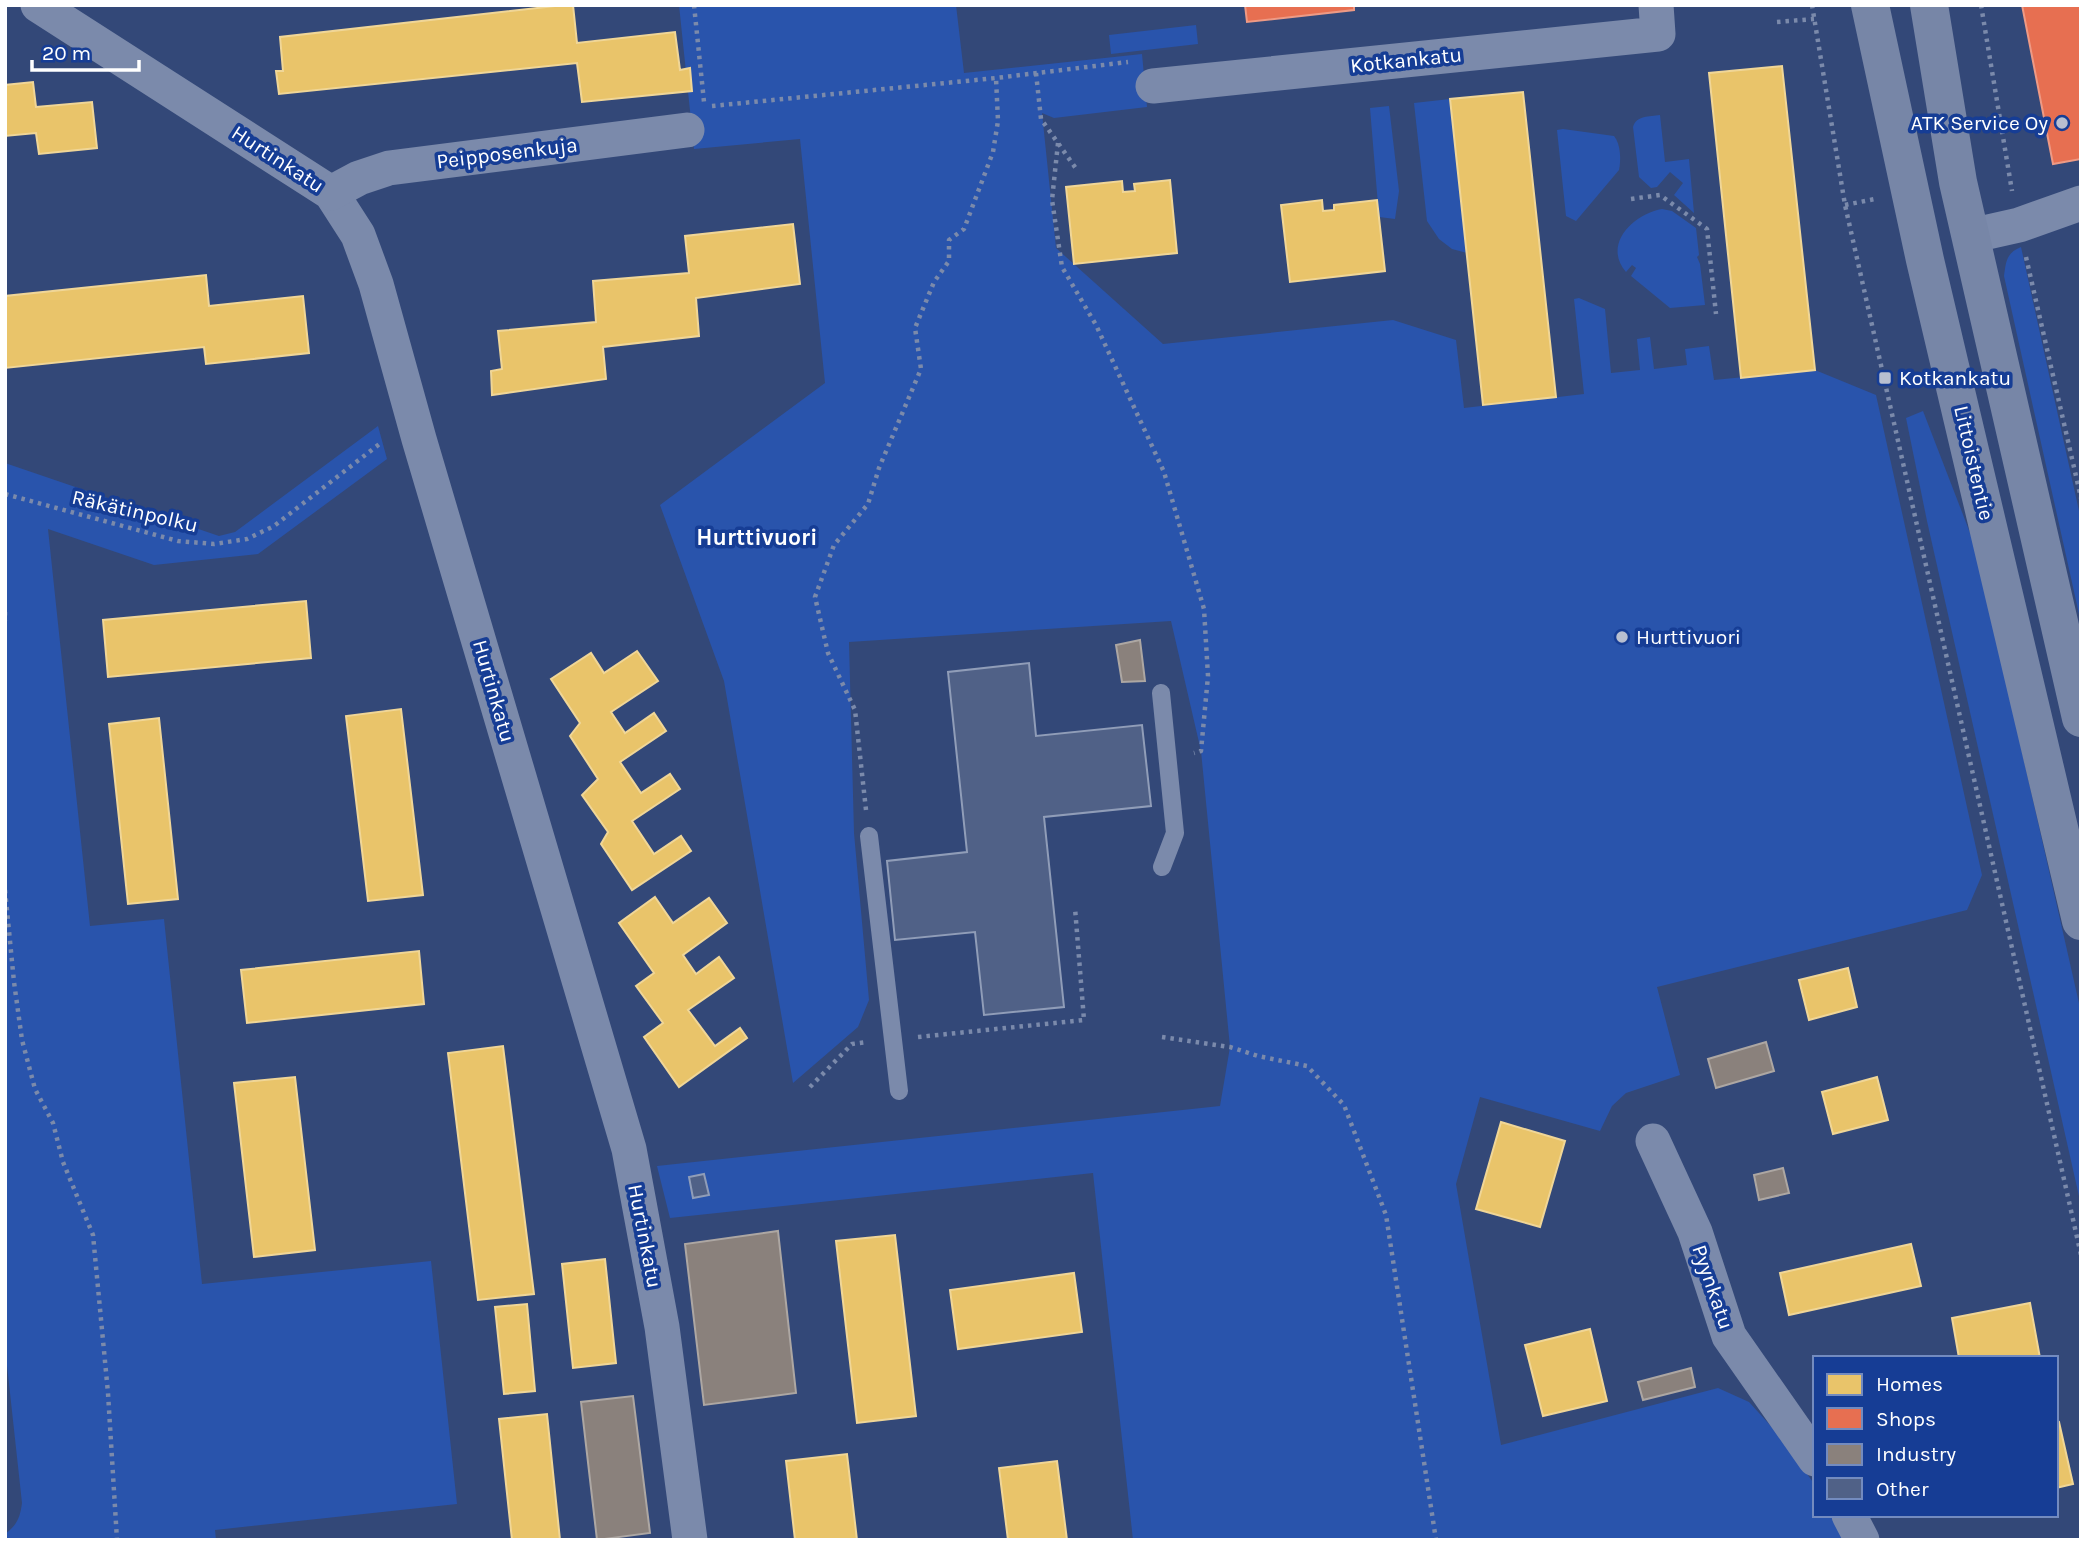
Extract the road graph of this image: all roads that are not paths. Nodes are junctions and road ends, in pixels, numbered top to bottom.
1 (38, 5) edge
2 (1870, 5) edge
3 (1929, 5) edge
4 (1657, 19) edge
5 (1145, 73) road end
6 (687, 130) dead end
7 (331, 193) junction
8 (2081, 203) edge
9 (1970, 236) junction
10 (1161, 693) dead end
11 (2081, 718) edge
12 (869, 836) road end
13 (1162, 867) dead end
14 (2081, 921) edge
15 (899, 1091) dead end
16 (1653, 1141) dead end
17 (1813, 1455) edge
18 (1850, 1517) edge
19 (690, 1540) edge
20 (1862, 1540) edge

1 - 7 street, Hurtinkatu
2 - 14 main road, Littoistentie
3 - 9 main road
4 - 5 street, Kotkankatu
6 - 7 street, Peipposenkuja
7 - 19 street, Hurtinkatu
8 - 9 street
9 - 11 main road
10 - 13 lane
12 - 15 lane
16 - 17 street, Pyynkatu
18 - 20 street

